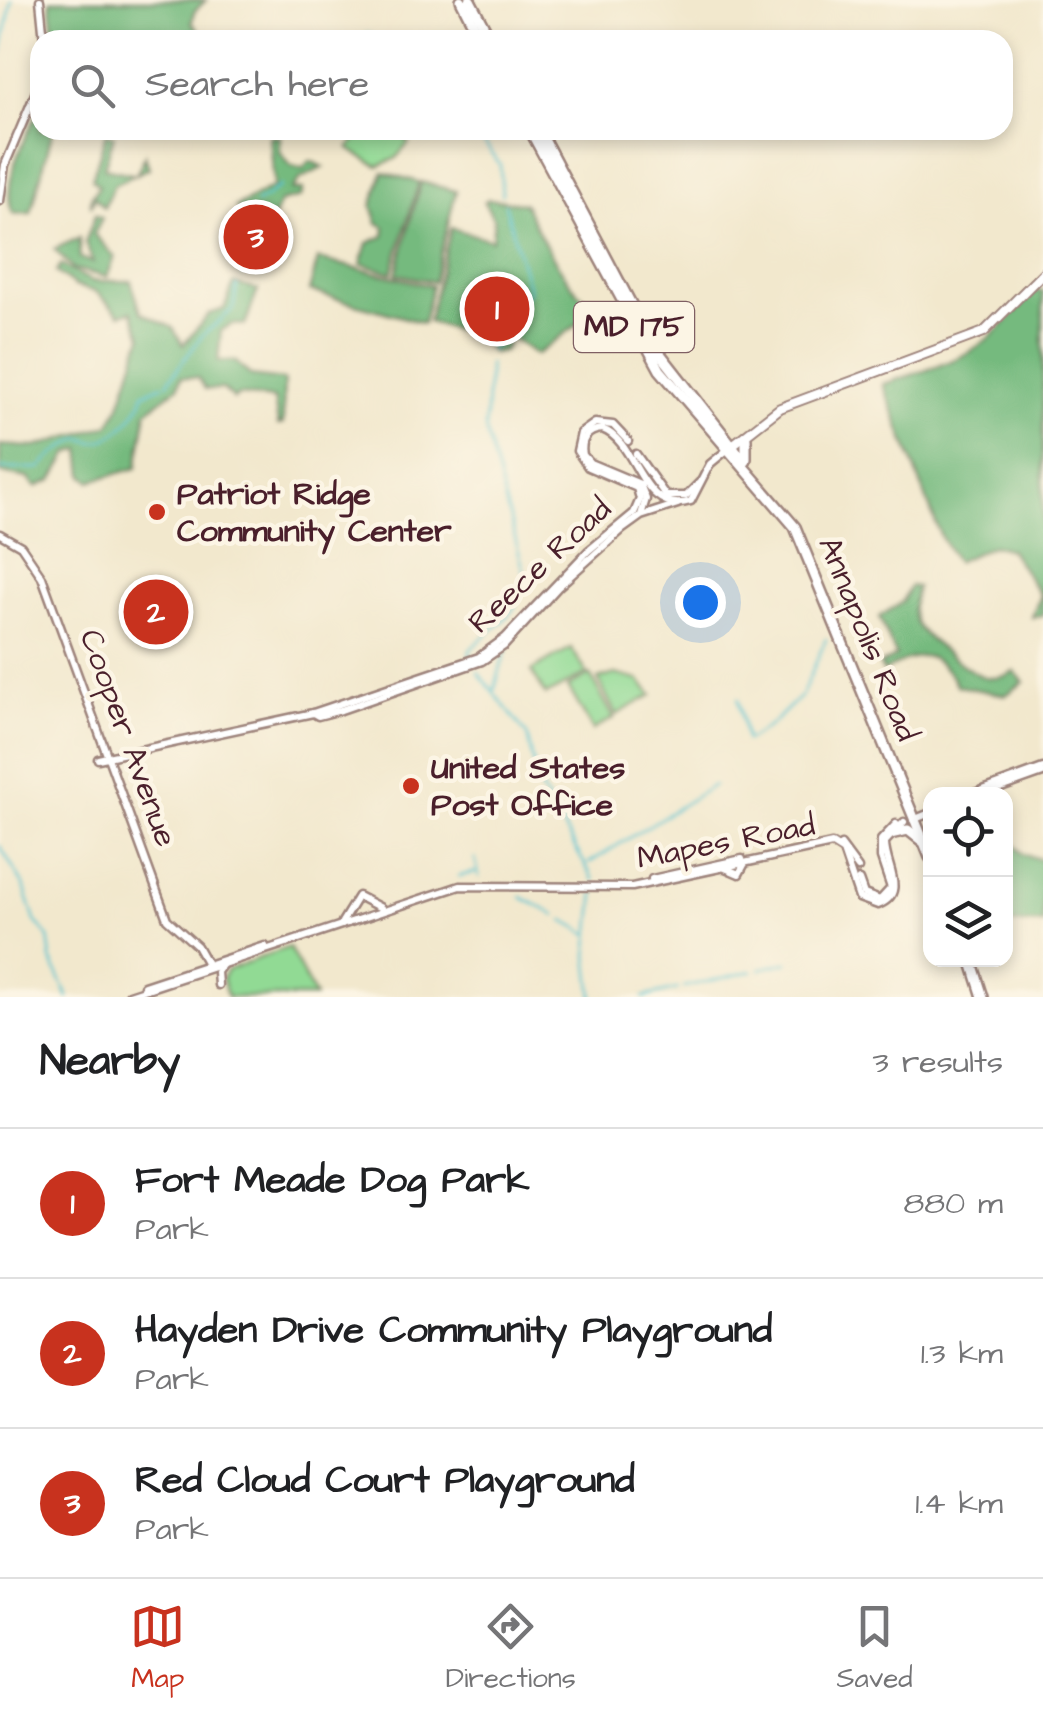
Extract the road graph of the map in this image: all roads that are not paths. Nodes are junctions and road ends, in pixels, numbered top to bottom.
1 (460, 0) edge
2 (470, 0) edge
3 (40, 3) edge
4 (43, 30) edge
5 (476, 30) edge
6 (486, 30) edge
7 (30, 106) edge
8 (535, 140) edge
9 (543, 140) edge
10 (0, 201) edge
11 (1043, 272) edge
12 (610, 281) junction
13 (621, 286) junction
14 (780, 408) junction
15 (746, 438) junction
16 (628, 441) dead end
17 (725, 448) junction
18 (636, 454) dead end
19 (748, 466) junction
20 (700, 482) junction
21 (774, 499) junction
22 (678, 504) junction
23 (640, 516) junction
24 (0, 534) edge
25 (314, 712) junction
26 (109, 756) junction
27 (98, 759) dead end
28 (1043, 771) edge
29 (994, 787) edge
30 (1001, 787) edge
31 (923, 816) edge
32 (915, 819) junction
33 (904, 822) junction
34 (890, 834) junction
35 (923, 839) edge
36 (923, 842) edge
37 (855, 869) tunnel mouth
38 (860, 880) dead end
39 (566, 887) junction
40 (387, 908) junction
41 (340, 924) junction
42 (289, 941) junction
43 (192, 942) junction
44 (206, 962) junction
45 (224, 963) junction
46 (974, 967) edge
47 (187, 968) junction
48 (218, 986) dead end
49 (128, 996) edge
50 (983, 997) edge

1 - 5 main road
2 - 6 main road
3 - 4 street
7 - 10 street
8 - 12 main road, Annapolis Road / MD 175
9 - 13 main road, Annapolis Road / MD 175
11 - 14 main road, Reece Road
12 - 13 main road
12 - 17 main road, Annapolis Road / MD 175
13 - 17 main road, Annapolis Road / MD 175
14 - 15 main road, Reece Road
14 - 17 main road, Reece Road
15 - 17 main road, Reece Road
15 - 19 main road
16 - 25 street, Reece Road
17 - 19 main road, Annapolis Road / MD 175
17 - 20 street, Reece Road
17 - 21 main road, Annapolis Road / MD 175
18 - 20 street
19 - 21 main road, Annapolis Road / MD 175
20 - 22 street, Reece Road
21 - 32 main road, Annapolis Road / MD 175
22 - 23 street, Reece Road
22 - 23 street, Reece Road
23 - 25 street, Reece Road
24 - 26 street, Cooper Avenue
25 - 26 street, Reece Road
26 - 27 street, Reece Road
26 - 43 street, Cooper Avenue
28 - 29 street
28 - 30 street
31 - 32 street
32 - 33 street
32 - 35 main road, Annapolis Road / MD 175
33 - 34 street
33 - 38 street
34 - 36 main road
34 - 39 street, Mapes Road
37 - 39 street, Mapes Road
39 - 40 street, Mapes Road
40 - 41 street, Mapes Road
40 - 41 street
41 - 42 street, Mapes Road
42 - 44 street, Mapes Road
42 - 45 street, Mapes Road
43 - 44 street, Cooper Avenue
43 - 47 street
44 - 47 street, Mapes Road
45 - 48 street
45 - 49 street, Mapes Road
46 - 50 main road
47 - 49 street, Mapes Road

